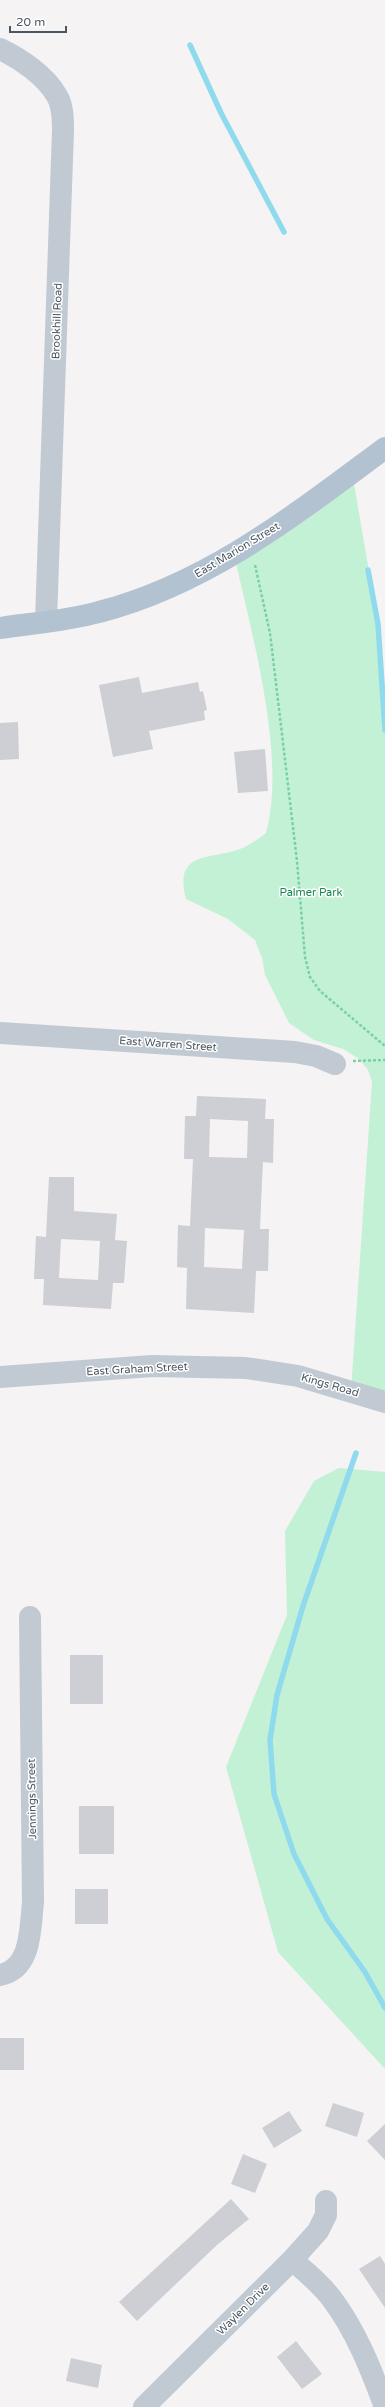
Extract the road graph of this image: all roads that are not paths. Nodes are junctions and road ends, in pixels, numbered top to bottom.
1 (0, 49) edge
2 (385, 448) edge
3 (46, 622) junction
4 (0, 628) edge
5 (0, 1033) edge
6 (335, 1064) road end
7 (274, 1371) joint
8 (0, 1377) edge
9 (385, 1402) edge
10 (30, 1617) dead end
11 (4, 1974) edge
12 (326, 2201) dead end
13 (292, 2260) junction
14 (144, 2407) edge
15 (385, 2407) edge

1 - 3 street, Brookhill Road
2 - 3 main road, East Marion Street
3 - 4 main road, East Marion Street
5 - 6 street, East Warren Street
7 - 8 street, East Graham Street
7 - 9 street, Kings Road
10 - 11 street, Jennings Street
12 - 13 street, Waylen Drive
13 - 14 street, Waylen Drive
13 - 15 street

